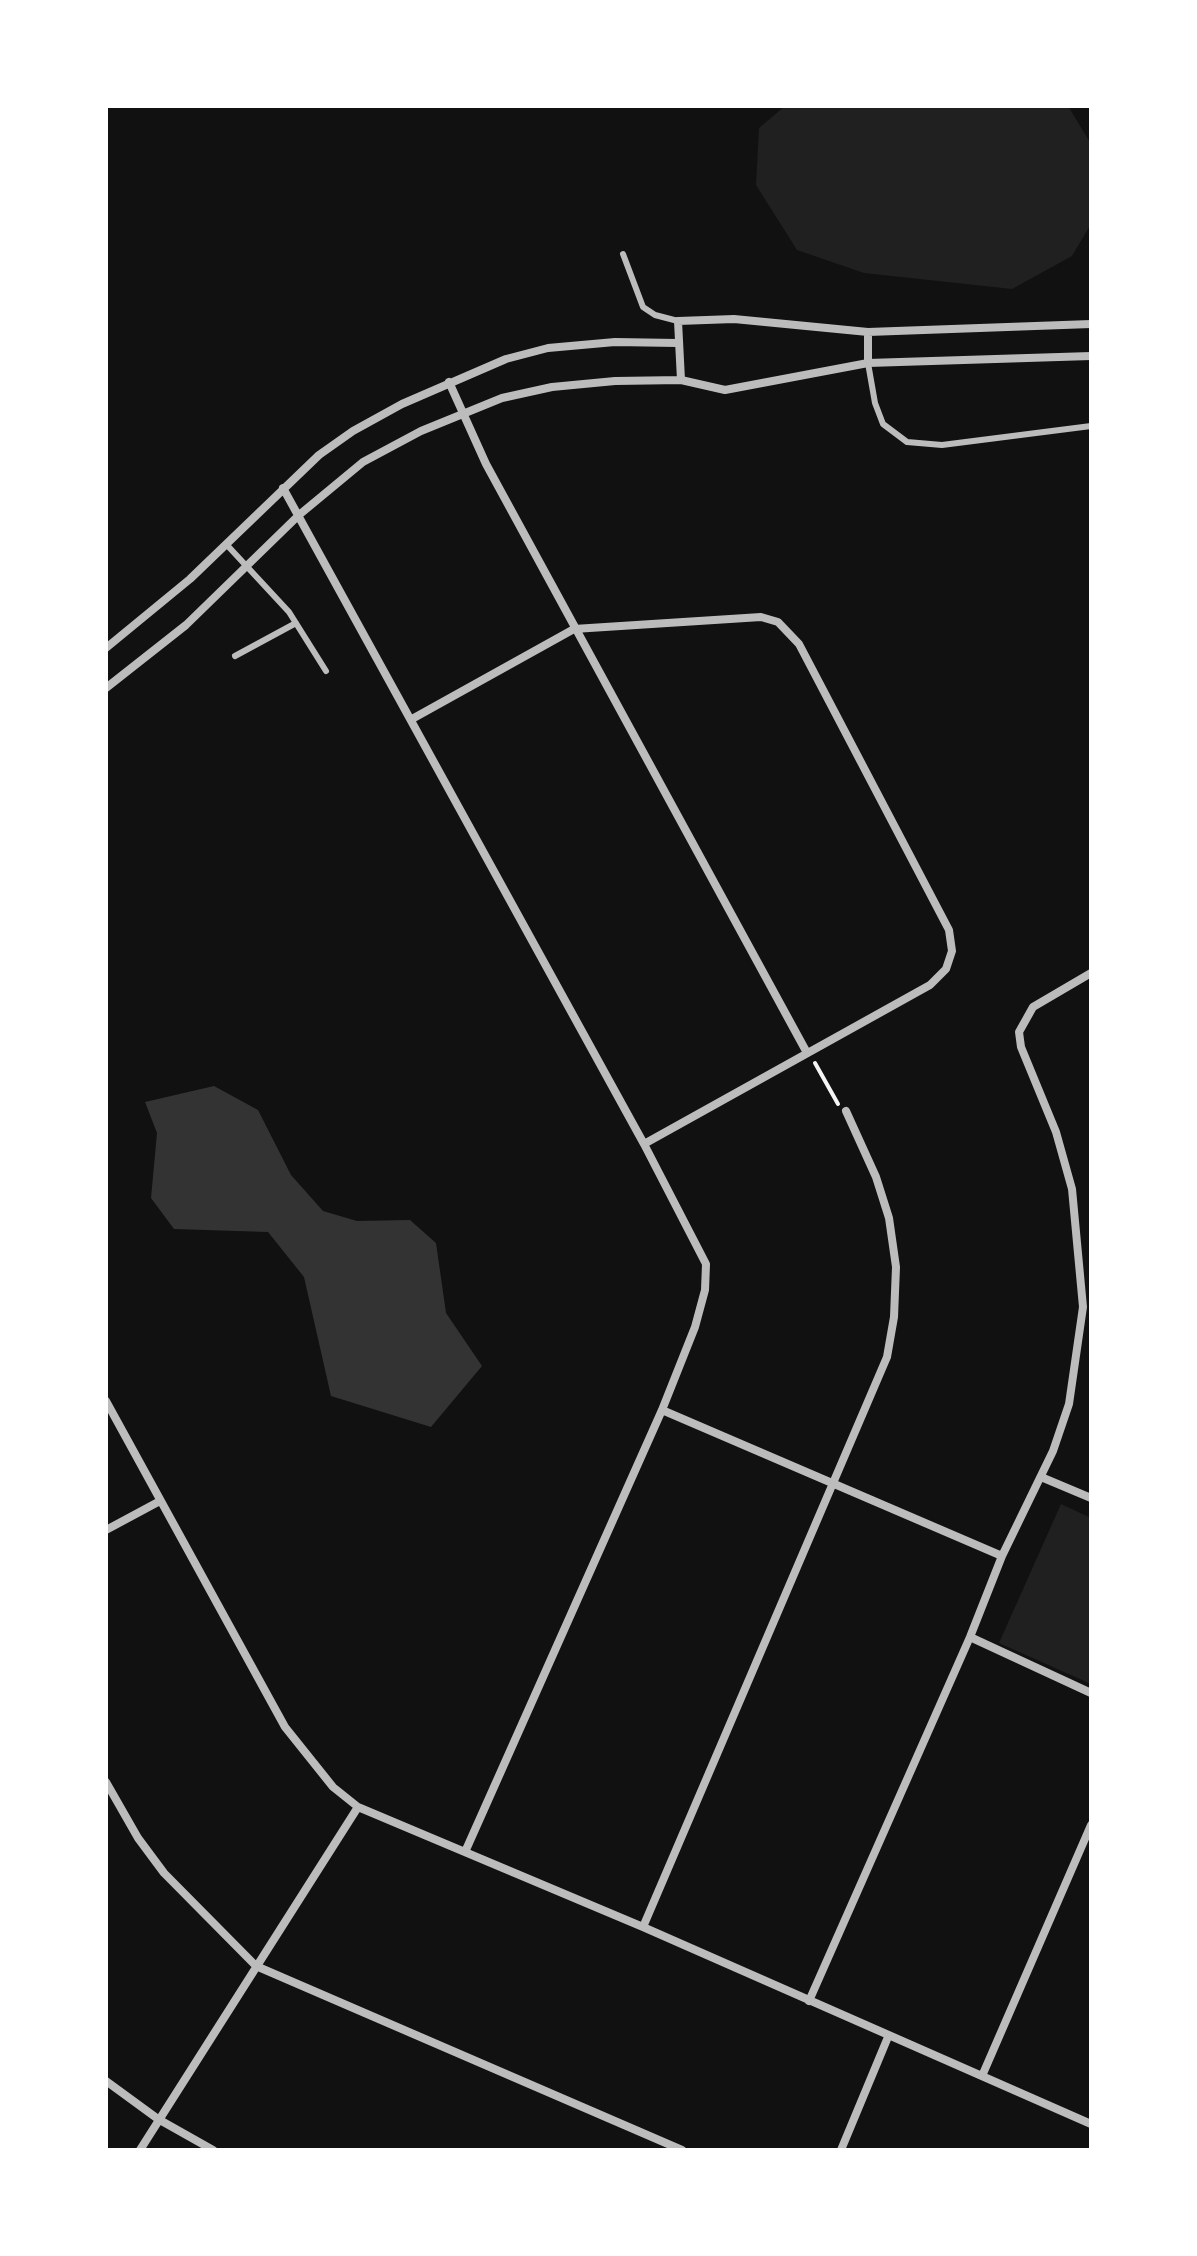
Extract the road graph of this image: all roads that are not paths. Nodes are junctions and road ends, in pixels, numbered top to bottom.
1 (623, 254) dead end
2 (678, 321) junction
3 (1091, 324) edge
4 (868, 332) junction
5 (677, 343) junction
6 (1091, 356) edge
7 (868, 363) junction
8 (681, 380) junction
9 (449, 382) junction
10 (463, 414) junction
11 (1091, 426) edge
12 (283, 488) junction
13 (299, 515) junction
14 (226, 544) junction
15 (248, 565) junction
16 (296, 623) junction
17 (574, 629) junction
18 (106, 648) edge
19 (235, 656) dead end
20 (326, 671) dead end
21 (106, 688) edge
22 (412, 719) junction
23 (1091, 973) edge
24 (806, 1051) junction
25 (846, 1111) road end
26 (644, 1144) junction
27 (106, 1401) edge
28 (662, 1410) junction
29 (1041, 1477) junction
30 (832, 1482) junction
31 (1091, 1498) edge
32 (160, 1501) junction
33 (106, 1530) edge
34 (1002, 1556) junction
35 (970, 1637) junction
36 (1091, 1693) edge
37 (106, 1782) edge
38 (358, 1807) junction
39 (1091, 1825) edge
40 (465, 1852) junction
41 (643, 1927) junction
42 (256, 1966) junction
43 (809, 2001) junction
44 (888, 2037) junction
45 (982, 2076) junction
46 (106, 2081) edge
47 (158, 2119) junction
48 (1091, 2124) edge
49 (140, 2150) edge
50 (213, 2150) edge
51 (682, 2150) edge
52 (841, 2150) edge

1 - 2 lane
2 - 4 street
2 - 5 street
3 - 4 street
4 - 7 street
5 - 8 street
5 - 9 street
6 - 7 street
7 - 8 street
7 - 11 lane
8 - 10 street
9 - 10 street
9 - 12 street
10 - 13 street
10 - 17 street
12 - 13 street
12 - 14 street
13 - 15 street
13 - 22 street
14 - 15 lane
14 - 18 street
15 - 16 lane
15 - 21 street
16 - 19 lane
16 - 20 lane
17 - 22 street
17 - 24 street
17 - 24 street
22 - 26 street
23 - 29 street
24 - 26 street
25 - 30 street
26 - 28 street
27 - 32 street
28 - 30 street
28 - 40 street
29 - 31 street
29 - 34 street
30 - 34 street
30 - 41 street
32 - 33 street
32 - 38 street
34 - 35 street
35 - 36 street
35 - 43 street
37 - 42 street
38 - 40 street
38 - 42 street
39 - 45 street
40 - 41 street
41 - 43 street
42 - 47 street
42 - 51 street
43 - 44 street
44 - 45 street
44 - 52 street
45 - 48 street
46 - 47 street
47 - 49 street
47 - 50 street

